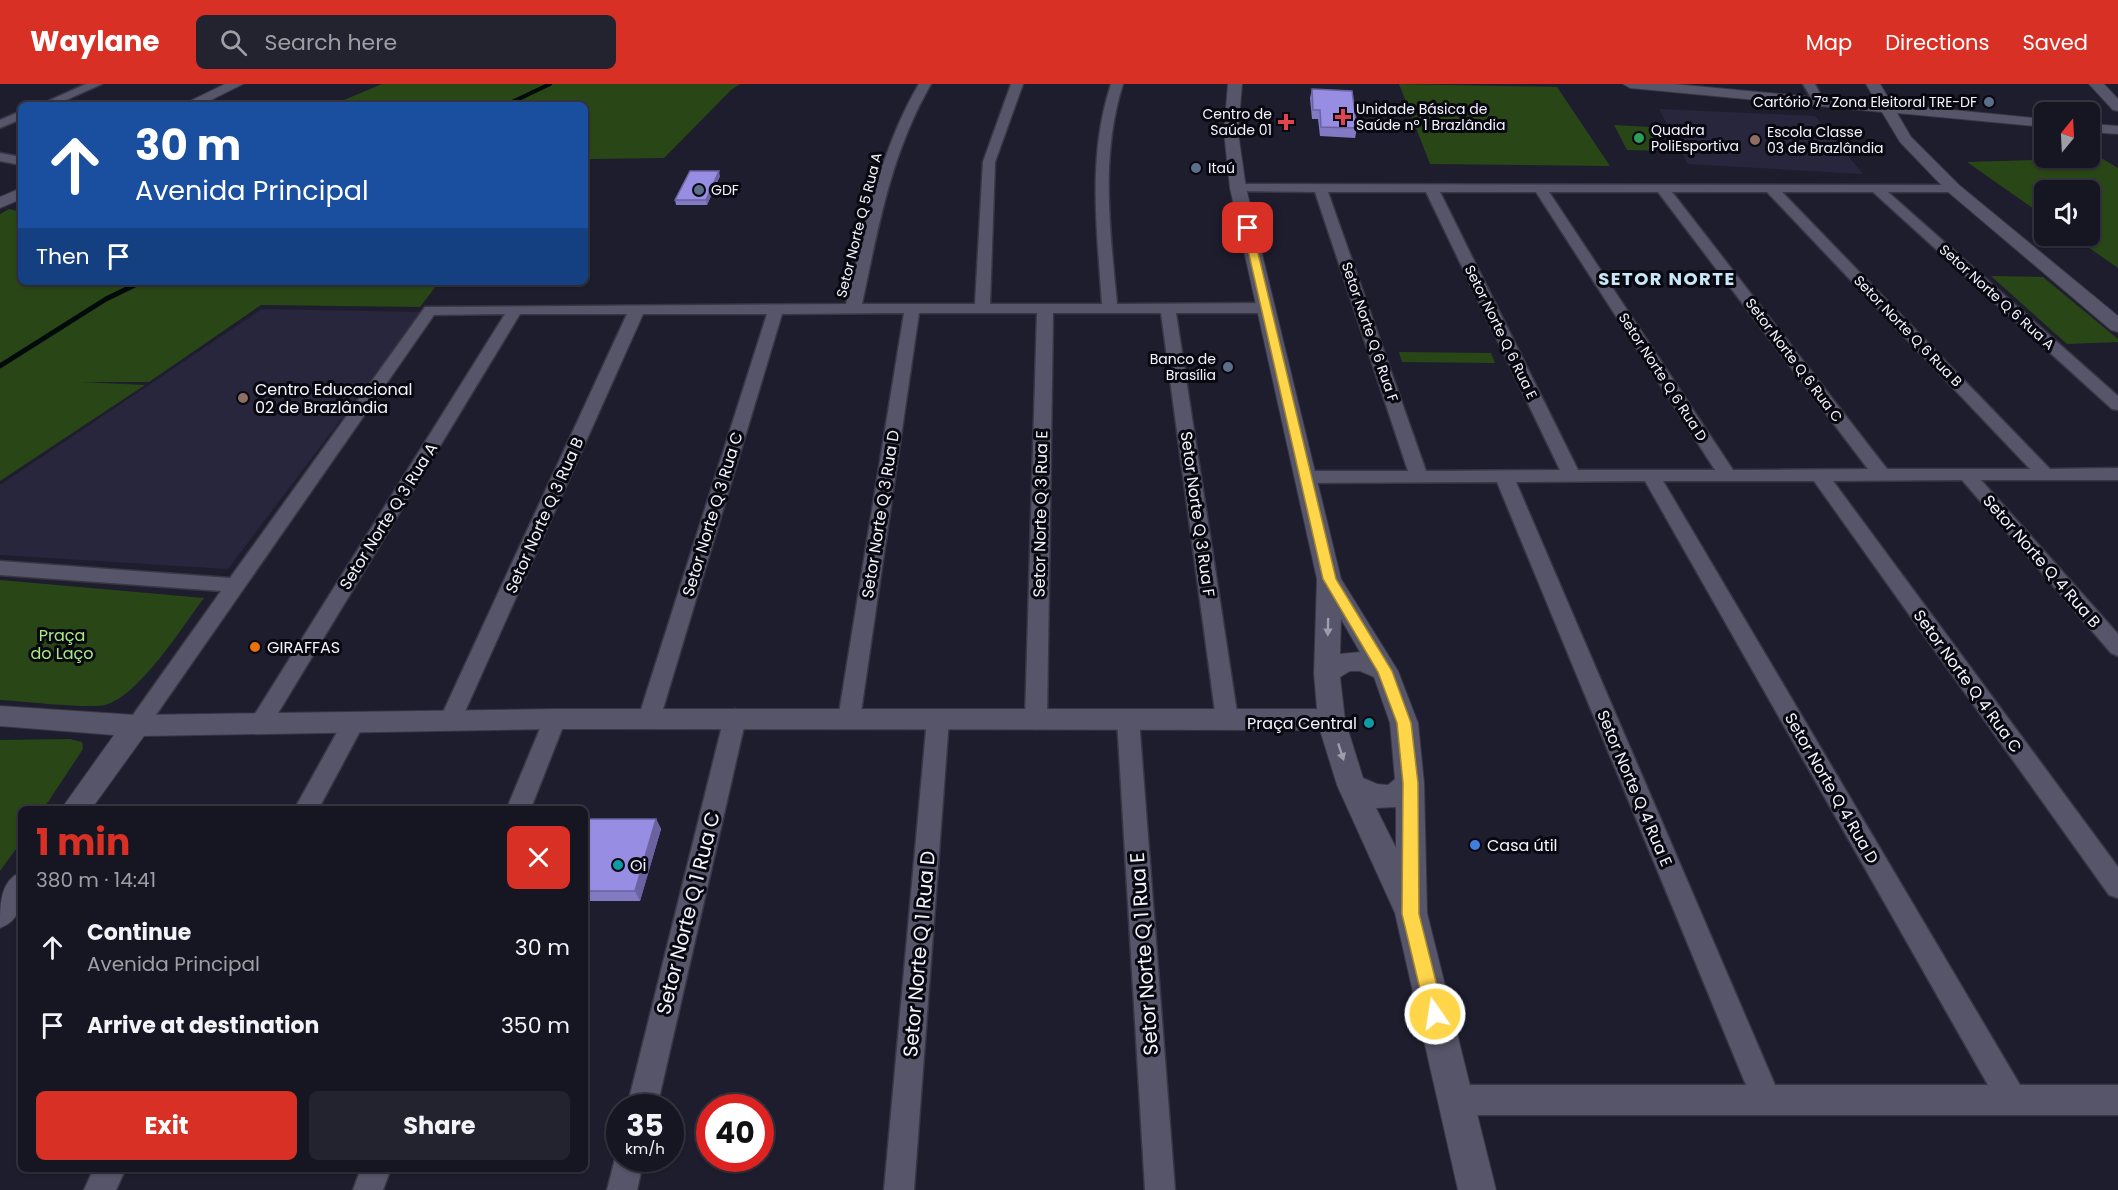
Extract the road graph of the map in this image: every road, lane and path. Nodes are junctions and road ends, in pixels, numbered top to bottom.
1 (96, 84) edge
2 (236, 84) edge
3 (254, 84) edge
4 (925, 84) edge
5 (1017, 84) edge
6 (1117, 84) edge
7 (1235, 84) edge
8 (1630, 84) edge
9 (1809, 84) edge
10 (1874, 84) edge
11 (2096, 84) edge
12 (1708, 88) edge
13 (1818, 101) junction
14 (52, 102) edge
15 (196, 102) edge
16 (215, 102) edge
17 (2118, 107) edge
18 (1888, 108) junction
19 (18, 116) edge
20 (2034, 122) edge
21 (0, 124) edge
22 (2100, 129) edge
23 (2118, 130) edge
24 (0, 157) edge
25 (18, 160) edge
26 (18, 183) edge
27 (1238, 188) junction
28 (1320, 188) junction
29 (1431, 188) junction
30 (1539, 188) junction
31 (1662, 188) junction
32 (1771, 188) junction
33 (1876, 188) junction
34 (1953, 188) junction
35 (0, 192) edge
36 (18, 194) edge
37 (0, 203) edge
38 (1045, 308) junction
39 (1110, 308) junction
40 (1168, 308) junction
41 (1267, 308) junction
42 (776, 309) junction
43 (853, 309) junction
44 (912, 309) junction
45 (982, 309) junction
46 (515, 310) junction
47 (637, 310) junction
48 (2118, 326) edge
49 (2118, 405) edge
50 (1966, 474) junction
51 (2046, 474) junction
52 (2118, 474) edge
53 (1819, 475) junction
54 (1882, 475) junction
55 (1419, 476) junction
56 (1504, 476) junction
57 (1572, 476) junction
58 (1651, 476) junction
59 (1727, 476) junction
60 (1307, 477) junction
61 (0, 568) edge
62 (1329, 579) junction
63 (236, 585) junction
64 (2118, 648) edge
65 (1385, 671) junction
66 (1327, 674) junction
67 (0, 716) edge
68 (555, 718) junction
69 (735, 718) junction
70 (649, 719) junction
71 (849, 719) junction
72 (938, 719) junction
73 (1128, 719) junction
74 (1227, 719) junction
75 (1036, 720) junction
76 (1330, 720) junction
77 (450, 721) junction
78 (261, 722) junction
79 (354, 722) junction
80 (136, 726) junction
81 (1410, 783) junction
82 (1352, 785) junction
83 (77, 806) edge
84 (308, 806) edge
85 (520, 806) edge
86 (2118, 887) edge
87 (18, 889) edge
88 (0, 914) edge
89 (1411, 914) junction
90 (645, 1094) edge
91 (1456, 1100) junction
92 (1767, 1100) junction
93 (2012, 1100) junction
94 (2118, 1100) edge
95 (109, 1172) edge
96 (375, 1172) edge
97 (626, 1172) edge
98 (99, 1190) edge
99 (368, 1190) edge
100 (622, 1190) edge
101 (899, 1190) edge
102 (1160, 1190) edge
103 (1477, 1190) edge

1 - 14 street
2 - 15 street
3 - 16 street
4 - 43 street, Setor Norte Q 5 Rua A
5 - 45 street
6 - 39 street
7 - 27 street
8 - 12 street
9 - 13 street
10 - 18 street
11 - 17 street
12 - 13 street
13 - 18 street
18 - 20 street
18 - 34 street
19 - 21 street
22 - 23 street
24 - 25 street
26 - 35 street
27 - 28 street
27 - 41 street
28 - 29 street
28 - 55 street, Setor Norte Q 6 Rua F
29 - 30 street
29 - 57 street, Setor Norte Q 6 Rua E
30 - 31 street
30 - 59 street, Setor Norte Q 6 Rua D
31 - 32 street
31 - 54 street, Setor Norte Q 6 Rua C
32 - 33 street
32 - 51 street, Setor Norte Q 6 Rua B
33 - 34 street
33 - 49 street, Setor Norte Q 6 Rua A
34 - 48 street
36 - 37 street
38 - 39 street
38 - 45 street
38 - 75 street, Setor Norte Q 3 Rua E
39 - 40 street
40 - 41 street
40 - 74 street, Setor Norte Q 3 Rua F
41 - 60 street
42 - 43 street
42 - 47 street
42 - 70 street, Setor Norte Q 3 Rua C
43 - 44 street
44 - 45 street
44 - 71 street, Setor Norte Q 3 Rua D
46 - 47 street
46 - 63 street
46 - 78 street, Setor Norte Q 3 Rua A
47 - 77 street, Setor Norte Q 3 Rua B
50 - 51 street
50 - 54 street
50 - 64 street, Setor Norte Q 4 Rua B
51 - 52 street
53 - 54 street
53 - 59 street
53 - 86 street, Setor Norte Q 4 Rua C
55 - 56 street
55 - 60 street
56 - 57 street
56 - 92 street, Setor Norte Q 4 Rua E
57 - 58 street
58 - 59 street
58 - 93 street, Setor Norte Q 4 Rua D
60 - 62 street
61 - 63 street
62 - 65 street
62 -> 66 street
63 - 80 street
65 - 66 street
65 - 81 street
66 - 76 street
67 - 80 street
68 - 70 street
68 - 77 street
68 - 85 street
69 - 70 street
69 - 71 street
69 - 90 street, Setor Norte Q 1 Rua C
71 - 72 street
72 - 75 street
72 - 101 street, Setor Norte Q 1 Rua D
73 - 74 street
73 - 75 street
73 - 102 street, Setor Norte Q 1 Rua E
74 - 76 street
76 -> 82 street
77 - 79 street
78 - 79 street
78 - 80 street
79 - 84 street
80 - 83 street
81 - 82 street
81 - 89 street
82 - 89 street
87 - 88 street
89 - 91 street
91 - 92 street
91 - 103 street
92 - 93 street
93 - 94 street
95 - 98 street
96 - 99 street
97 - 100 street

